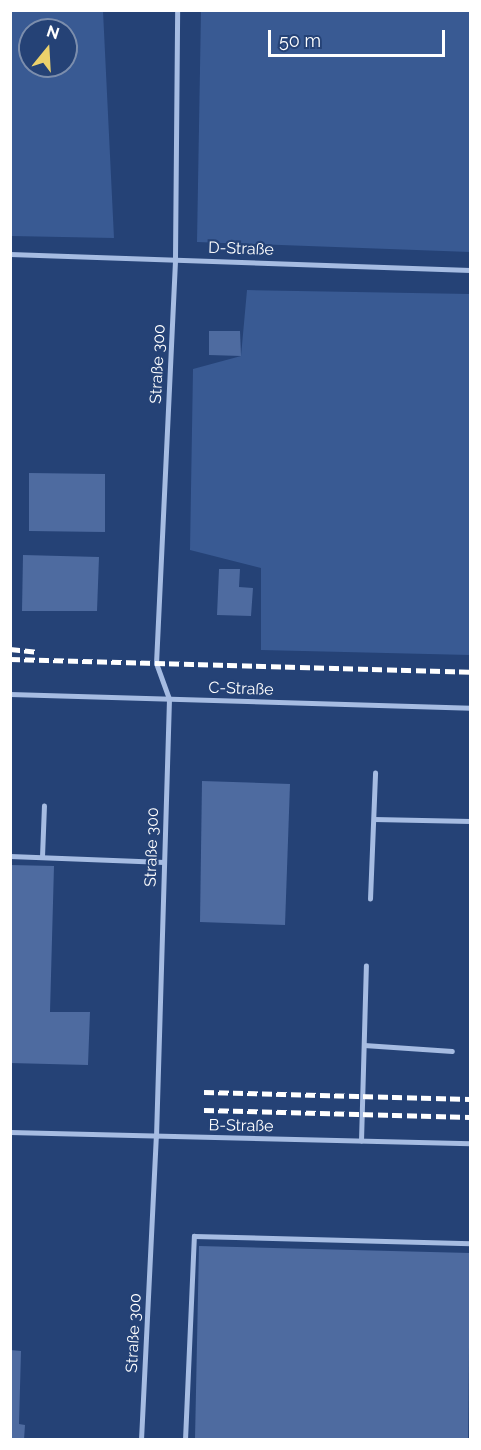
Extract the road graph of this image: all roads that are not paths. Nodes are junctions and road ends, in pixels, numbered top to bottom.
1 (177, 10) edge
2 (10, 254) edge
3 (175, 258) junction
4 (471, 270) edge
5 (10, 694) edge
6 (169, 699) junction
7 (471, 708) edge
8 (375, 773) dead end
9 (44, 806) dead end
10 (374, 819) junction
11 (471, 821) edge
12 (10, 856) edge
13 (42, 857) junction
14 (164, 862) junction
15 (370, 899) dead end
16 (366, 966) dead end
17 (363, 1045) junction
18 (452, 1051) dead end
19 (10, 1132) edge
20 (156, 1137) junction
21 (361, 1141) junction
22 (471, 1143) edge
23 (471, 1243) edge
24 (141, 1440) edge
25 (185, 1440) edge

1 - 3 lane, Straße 300
2 - 3 lane, D-Straße
3 - 4 lane, D-Straße
3 - 6 lane, Straße 300
5 - 6 lane, C-Straße
6 - 7 lane, C-Straße
6 - 14 lane, Straße 300
8 - 10 lane
9 - 13 lane
10 - 11 lane
10 - 15 lane
12 - 13 lane
13 - 14 lane
14 - 20 lane, Straße 300
16 - 17 lane
17 - 18 lane
17 - 21 lane
19 - 20 lane, B-Straße
20 - 21 lane, B-Straße
20 - 24 lane, Straße 300
21 - 22 lane, B-Straße
23 - 25 lane

